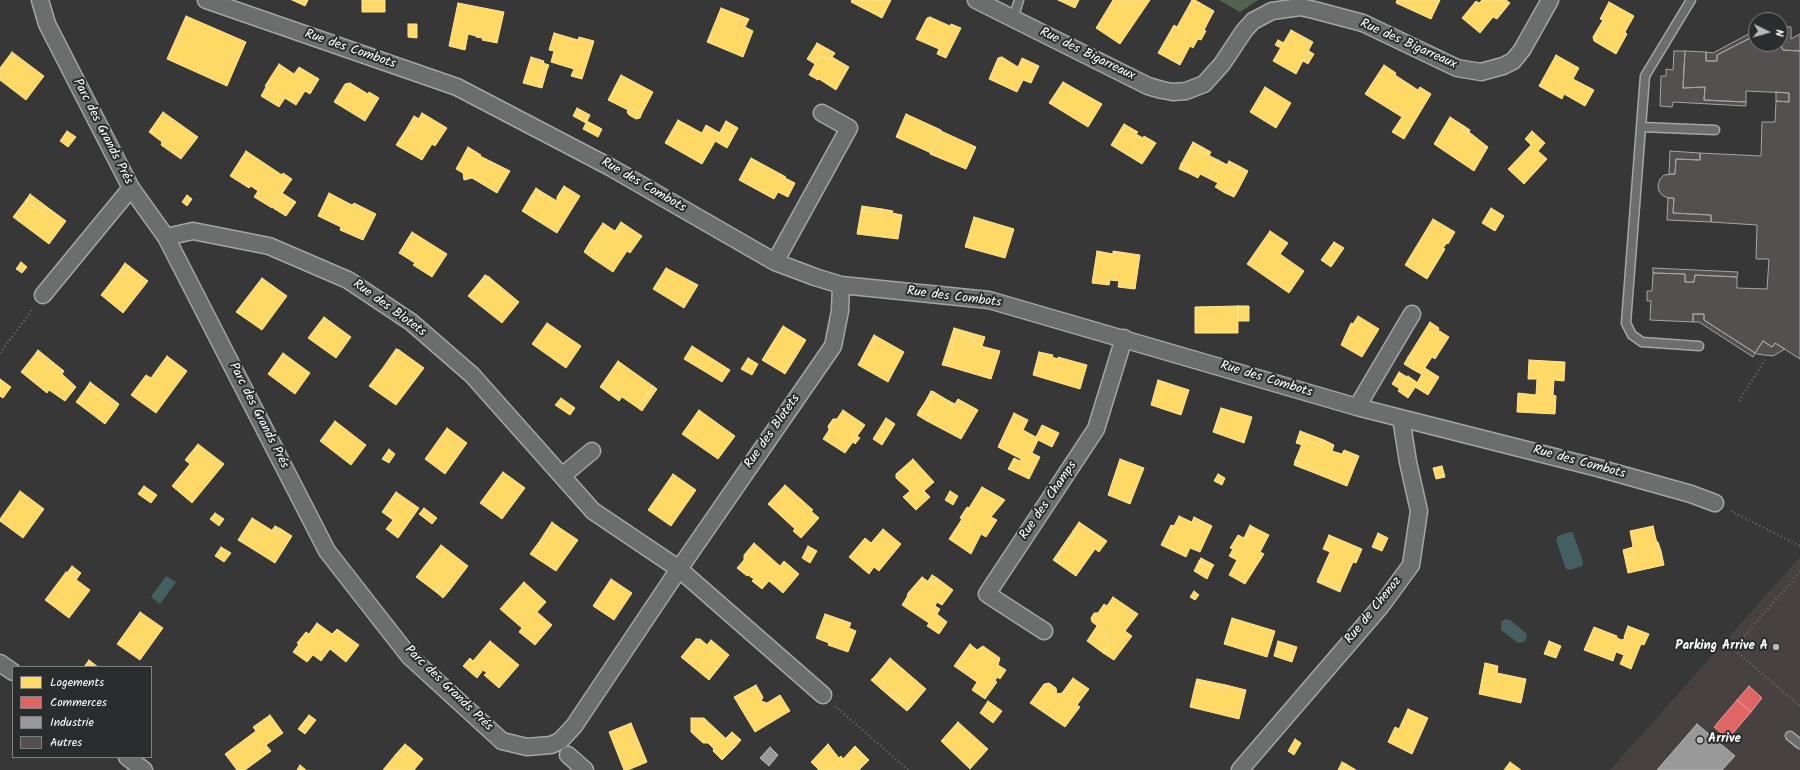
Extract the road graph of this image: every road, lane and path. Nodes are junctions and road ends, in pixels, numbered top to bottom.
1 (40, 0) edge
2 (206, 0) edge
3 (976, 0) edge
4 (1019, 0) edge
5 (1550, 0) edge
6 (1691, 0) edge
7 (1013, 19) junction
8 (822, 113) dead end
9 (1641, 127) junction
10 (1715, 130) dead end
11 (131, 188) junction
12 (166, 238) junction
13 (775, 262) junction
14 (841, 285) junction
15 (44, 295) joint
16 (1412, 314) dead end
17 (1124, 338) junction
18 (1699, 346) dead end
19 (0, 353) edge
20 (1765, 360) dead end
21 (1739, 401) dead end
22 (1357, 407) junction
23 (1401, 418) junction
24 (592, 451) dead end
25 (562, 476) junction
26 (1715, 503) joint
27 (1800, 546) edge
28 (679, 569) junction
29 (1800, 572) edge
30 (1044, 631) dead end
31 (0, 663) edge
32 (12, 671) edge
33 (823, 695) joint
34 (1800, 706) edge
35 (1790, 736) dead end
36 (560, 741) joint
37 (1800, 744) edge
38 (568, 755) dead end
39 (128, 758) edge
40 (144, 770) edge
41 (585, 770) edge
42 (908, 770) edge
43 (1240, 770) edge

1 - 11 street, Parc des Grands Prés
2 - 13 street, Rue des Combots
3 - 7 street, Rue des Bigarreaux
4 - 7 lane
5 - 7 street, Rue des Bigarreaux
6 - 9 lane
8 - 13 street
9 - 10 lane
9 - 18 lane
11 - 12 street, Parc des Grands Prés
11 - 15 street
12 - 25 street, Rue des Blotets
12 - 36 street, Parc des Grands Prés
13 - 14 street, Rue des Combots
14 - 17 street, Rue des Combots
14 - 28 street, Rue des Blotets
15 - 19 path
16 - 22 street
17 - 22 street, Rue des Combots
17 - 30 street, Rue des Champs
20 - 21 path
22 - 23 street, Rue des Combots
23 - 26 street, Rue des Combots
23 - 43 street, Rue de Chenoz
24 - 25 street
25 - 28 street, Rue des Blotets
26 - 27 path
28 - 33 street, Rue des Blotets
28 - 36 street, Rue des Blotets
29 - 34 path
31 - 32 street
33 - 42 path
35 - 37 lane
38 - 41 street
39 - 40 street

